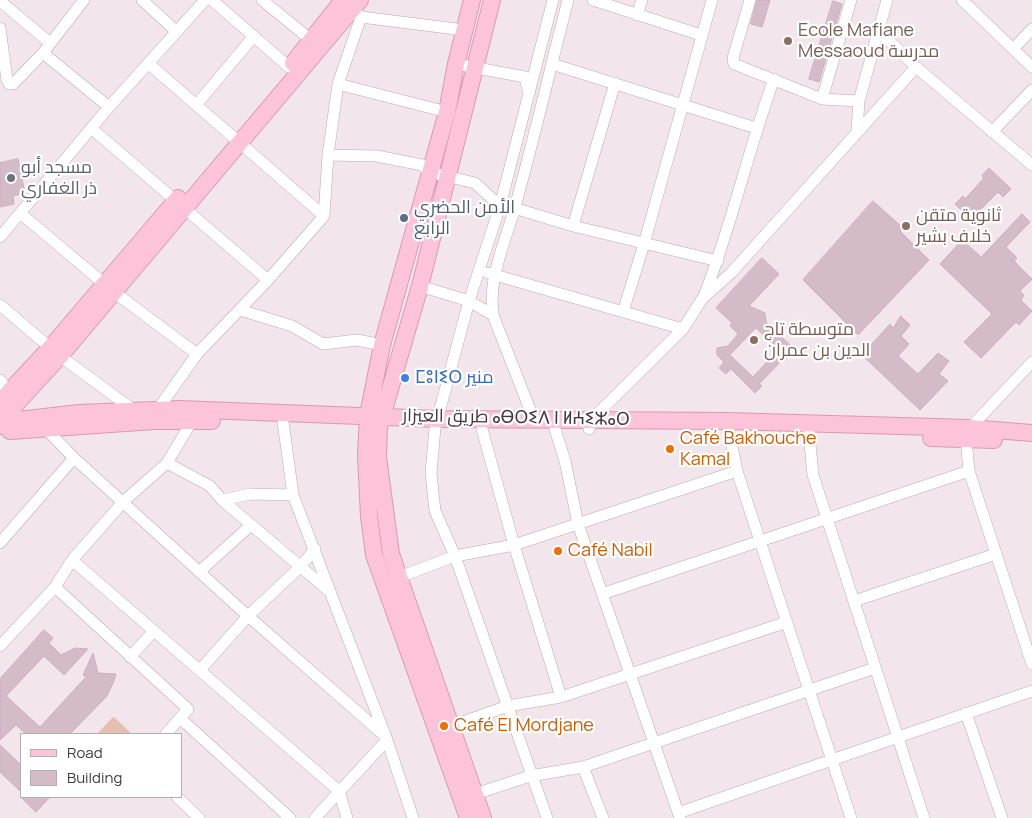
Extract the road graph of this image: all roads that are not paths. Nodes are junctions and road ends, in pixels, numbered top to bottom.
1 (0, 0) edge
2 (84, 0) edge
3 (205, 0) edge
4 (212, 0) edge
5 (262, 0) edge
6 (472, 0) edge
7 (492, 0) edge
8 (553, 0) edge
9 (568, 0) edge
10 (593, 0) edge
11 (642, 0) edge
12 (712, 0) edge
13 (750, 0) edge
14 (850, 0) edge
15 (146, 1) edge
16 (888, 1) edge
17 (969, 2) edge
18 (354, 7) edge
19 (637, 15) junction
20 (0, 28) edge
21 (1032, 29) edge
22 (464, 30) junction
23 (879, 31) junction
24 (177, 32) junction
25 (701, 35) junction
26 (254, 36) junction
27 (311, 40) junction
28 (50, 42) junction
29 (1013, 49) junction
30 (43, 53) junction
31 (149, 64) junction
32 (456, 64) junction
33 (552, 64) junction
34 (289, 67) junction
35 (916, 67) junction
36 (1032, 67) edge
37 (473, 68) junction
38 (774, 79) junction
39 (615, 83) junction
40 (338, 84) junction
41 (1032, 90) edge
42 (530, 95) junction
43 (543, 98) junction
44 (822, 99) junction
45 (859, 101) junction
46 (197, 104) junction
47 (683, 104) junction
48 (109, 107) junction
49 (447, 112) junction
50 (91, 128) junction
51 (756, 128) junction
52 (857, 130) junction
53 (992, 132) junction
54 (235, 139) junction
55 (328, 155) junction
56 (1032, 165) edge
57 (429, 172) junction
58 (447, 175) junction
59 (180, 205) junction
60 (500, 206) junction
61 (514, 208) junction
62 (20, 213) junction
63 (324, 216) junction
64 (573, 226) junction
65 (0, 237) edge
66 (644, 244) junction
67 (718, 261) junction
68 (480, 271) junction
69 (493, 274) junction
70 (268, 280) junction
71 (420, 286) junction
72 (109, 288) junction
73 (702, 299) junction
74 (469, 301) junction
75 (0, 305) edge
76 (240, 310) junction
77 (623, 312) junction
78 (492, 315) junction
79 (684, 329) junction
80 (382, 345) junction
81 (56, 352) junction
82 (197, 354) junction
83 (1032, 362) edge
84 (6, 395) edge
85 (136, 412) junction
86 (156, 415) junction
87 (29, 418) junction
88 (283, 419) junction
89 (374, 420) junction
90 (534, 420) junction
91 (192, 421) junction
92 (436, 423) junction
93 (590, 424) junction
94 (728, 425) junction
95 (1, 426) edge
96 (808, 428) junction
97 (48, 429) junction
98 (482, 429) junction
99 (555, 429) junction
100 (968, 433) junction
101 (1032, 433) edge
102 (1032, 441) edge
103 (74, 458) junction
104 (167, 462) junction
105 (737, 471) junction
106 (969, 471) junction
107 (293, 495) junction
108 (124, 500) junction
109 (222, 500) junction
110 (827, 519) junction
111 (578, 524) junction
112 (251, 525) junction
113 (760, 541) junction
114 (0, 543) edge
115 (514, 545) junction
116 (314, 549) junction
117 (996, 554) junction
118 (455, 556) junction
119 (72, 560) junction
120 (300, 567) junction
121 (200, 571) junction
122 (400, 579) junction
123 (383, 580) junction
124 (55, 587) junction
125 (329, 591) junction
126 (602, 594) junction
127 (854, 601) junction
128 (248, 616) junction
129 (787, 622) junction
130 (154, 631) junction
131 (0, 646) edge
132 (130, 657) junction
133 (1032, 664) edge
134 (875, 668) junction
135 (200, 670) junction
136 (630, 674) junction
137 (809, 691) junction
138 (1032, 691) edge
139 (561, 696) junction
140 (508, 706) junction
141 (966, 713) junction
142 (181, 718) junction
143 (444, 729) junction
144 (167, 733) edge
145 (898, 737) junction
146 (386, 738) junction
147 (654, 743) junction
148 (832, 760) junction
149 (583, 767) junction
150 (530, 776) junction
151 (339, 792) junction
152 (468, 797) junction
153 (178, 798) edge
154 (679, 816) edge
155 (199, 818) edge
156 (290, 818) edge
157 (315, 818) edge
158 (347, 818) edge
159 (413, 818) edge
160 (468, 818) edge
161 (483, 818) edge
162 (547, 818) edge
163 (603, 818) edge
164 (851, 818) edge
165 (924, 818) edge
166 (1002, 818) edge

1 - 28 street
2 - 28 street
3 - 24 street
4 - 26 street
5 - 27 street
6 - 22 main road
7 - 37 main road
8 - 42 street
9 - 33 street
10 - 19 street
11 - 19 street
12 - 25 street
13 - 38 street
14 - 44 street
15 - 24 street
16 - 23 street
17 - 29 street
18 - 22 street
18 - 27 main road
18 - 40 street
18 - 54 main road
19 - 25 street
20 - 30 street
21 - 29 street
22 - 32 main road
23 - 35 street
23 - 45 street
24 - 31 street
25 - 47 street
26 - 34 street
26 - 46 street
27 - 34 main road
28 - 30 street
29 - 36 street
30 - 48 street
31 - 46 street
31 - 48 street
32 - 37 street
32 - 49 main road
33 - 39 street
33 - 43 street
34 - 54 main road
35 - 52 street
35 - 53 street
37 - 42 street
37 - 58 main road
38 - 44 street
38 - 51 street
39 - 47 street
39 - 64 street
40 - 49 street
40 - 55 street
41 - 53 street
42 - 43 street
42 - 60 street
43 - 61 street
44 - 45 street
45 - 52 street
46 - 54 street
47 - 51 street
47 - 66 street
48 - 50 street
49 - 57 main road
50 - 59 street
50 - 62 street
51 - 67 street
52 - 73 street
53 - 56 street
54 - 59 main road
54 - 63 street
55 - 57 street
55 - 63 street
57 - 58 street
57 - 80 main road
58 - 60 street
58 - 71 main road
59 - 70 street
59 - 72 main road
60 - 68 street
61 - 64 street
61 - 69 street
62 - 65 street
62 - 72 street
63 - 70 street
64 - 66 street
66 - 67 street
66 - 77 street
67 - 73 street
68 - 69 street
68 - 74 street
69 - 77 street
69 - 78 street
70 - 76 street
71 - 74 street
71 - 89 main road
72 - 81 main road
72 - 82 street
73 - 79 street
74 - 78 street
74 - 92 street
75 - 81 street
76 - 80 street
76 - 82 street
77 - 79 street
78 - 90 street
79 - 93 street
80 - 89 main road
81 - 84 main road
81 - 85 street
82 - 86 street
83 - 100 street
84 - 87 street
84 - 95 main road
85 - 86 main road, طريق العيزار ⴰⴱⵔⵉⴷ ⵏ ⵍⵄⵉⵣⴰⵔ
85 - 87 main road, طريق العيزار ⴰⴱⵔⵉⴷ ⵏ ⵍⵄⵉⵣⴰⵔ
86 - 88 main road, طريق العيزار ⴰⴱⵔⵉⴷ ⵏ ⵍⵄⵉⵣⴰⵔ
86 - 91 main road, طريق العيزار ⴰⴱⵔⵉⴷ ⵏ ⵍⵄⵉⵣⴰⵔ
86 - 97 main road, طريق العيزار ⴰⴱⵔⵉⴷ ⵏ ⵍⵄⵉⵣⴰⵔ
87 - 95 main road, طريق العيزار ⴰⴱⵔⵉⴷ ⵏ ⵍⵄⵉⵣⴰⵔ
87 - 97 street
88 - 89 main road, طريق العيزار ⴰⴱⵔⵉⴷ ⵏ ⵍⵄⵉⵣⴰⵔ
88 - 91 main road, طريق العيزار ⴰⴱⵔⵉⴷ ⵏ ⵍⵄⵉⵣⴰⵔ
88 - 107 street
89 - 92 main road, طريق العيزار ⴰⴱⵔⵉⴷ ⵏ ⵍⵄⵉⵣⴰⵔ
89 - 122 main road
89 - 123 main road
90 - 92 main road, طريق العيزار ⴰⴱⵔⵉⴷ ⵏ ⵍⵄⵉⵣⴰⵔ
90 - 93 main road, طريق العيزار ⴰⴱⵔⵉⴷ ⵏ ⵍⵄⵉⵣⴰⵔ
91 - 104 street
92 - 98 main road, طريق العيزار ⴰⴱⵔⵉⴷ ⵏ ⵍⵄⵉⵣⴰⵔ
92 - 118 street
93 - 94 main road, طريق العيزار ⴰⴱⵔⵉⴷ ⵏ ⵍⵄⵉⵣⴰⵔ
93 - 99 main road, طريق العيزار ⴰⴱⵔⵉⴷ ⵏ ⵍⵄⵉⵣⴰⵔ
94 - 96 main road, طريق العيزار ⴰⴱⵔⵉⴷ ⵏ ⵍⵄⵉⵣⴰⵔ
94 - 105 street
95 - 97 main road, طريق العيزار ⴰⴱⵔⵉⴷ ⵏ ⵍⵄⵉⵣⴰⵔ
96 - 100 main road, طريق العيزار ⴰⴱⵔⵉⴷ ⵏ ⵍⵄⵉⵣⴰⵔ
96 - 110 street
97 - 103 street
98 - 99 main road, طريق العيزار ⴰⴱⵔⵉⴷ ⵏ ⵍⵄⵉⵣⴰⵔ
98 - 115 street
99 - 111 street
100 - 101 main road, طريق العيزار ⴰⴱⵔⵉⴷ ⵏ ⵍⵄⵉⵣⴰⵔ
100 - 102 main road, طريق العيزار ⴰⴱⵔⵉⴷ ⵏ ⵍⵄⵉⵣⴰⵔ
100 - 106 street
103 - 108 street
103 - 114 street
104 - 108 street
104 - 109 street
105 - 111 street
105 - 113 street
106 - 110 street
106 - 117 street
107 - 109 street
107 - 116 street
108 - 119 street
108 - 121 street
109 - 112 street
110 - 113 street
110 - 127 street
111 - 115 street
111 - 126 street
112 - 120 street
112 - 121 street
113 - 126 street
113 - 129 street
115 - 118 street
115 - 139 street
116 - 120 street
116 - 125 street
117 - 127 street
117 - 133 street
118 - 122 street
118 - 140 street
119 - 124 street
119 - 130 street
120 - 125 street
120 - 128 street
121 - 128 street
122 - 123 street
122 - 143 main road
123 - 143 main road
124 - 131 street
124 - 132 street
125 - 146 street
126 - 136 street
127 - 134 street
128 - 135 street
128 - 146 street
129 - 136 street
129 - 137 street
130 - 132 street
130 - 135 street
132 - 142 street
134 - 137 street
134 - 145 street
135 - 151 street
136 - 139 street
136 - 147 street
137 - 147 street
137 - 148 street
138 - 141 street
139 - 140 street
140 - 143 street
140 - 150 street
141 - 145 street
141 - 166 street
142 - 144 street
142 - 156 street
143 - 152 main road
145 - 148 street
145 - 165 street
146 - 151 street
146 - 159 street
147 - 149 street
147 - 154 street
148 - 154 street
148 - 164 street
149 - 150 street
149 - 163 street
150 - 152 street
150 - 162 street
151 - 157 street
151 - 158 street
152 - 160 main road
152 - 161 main road
153 - 155 street

